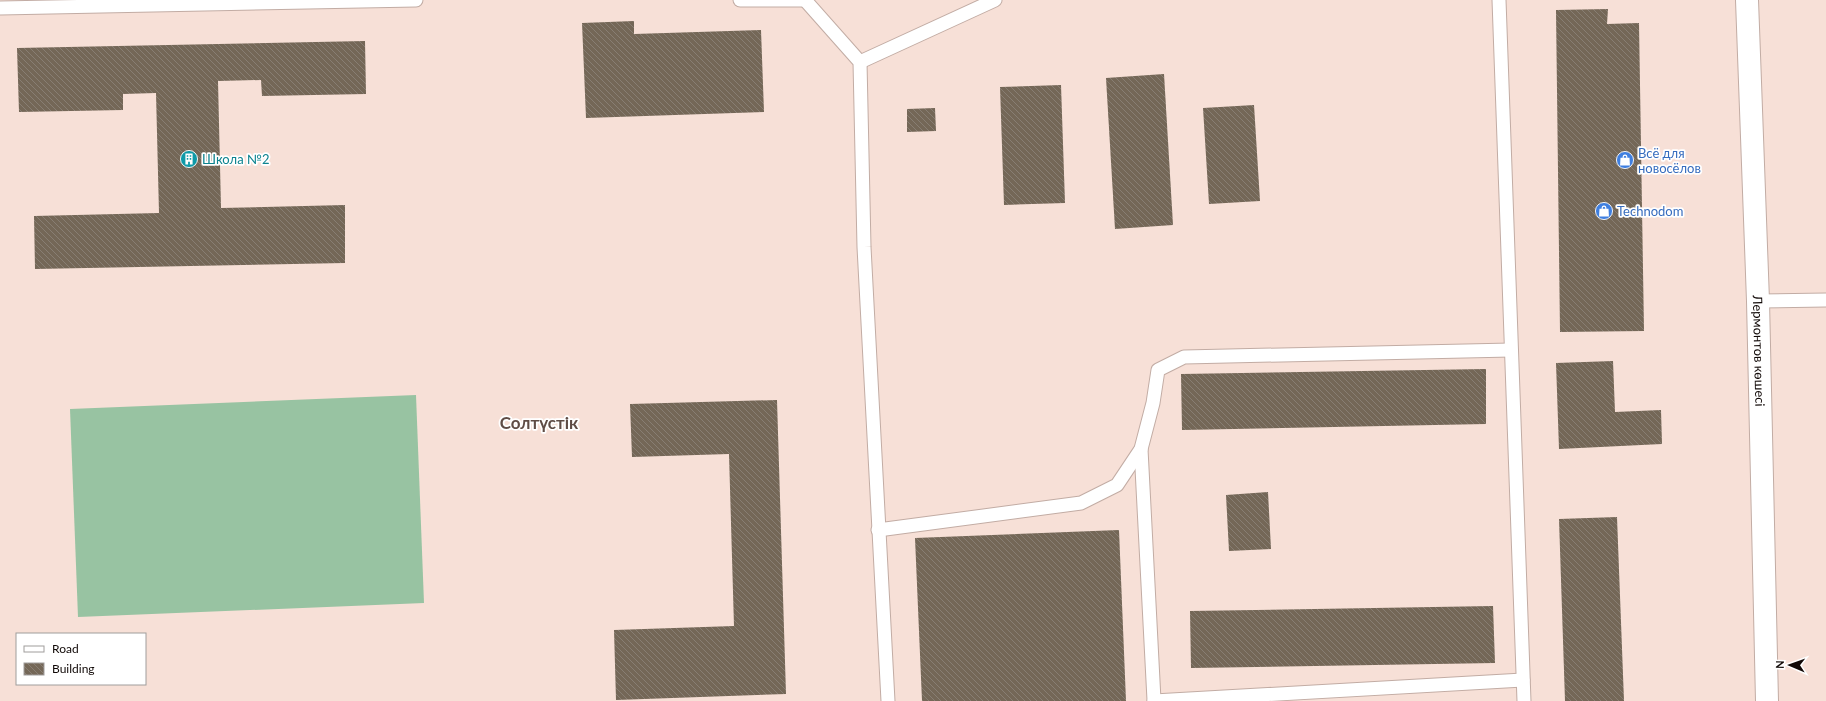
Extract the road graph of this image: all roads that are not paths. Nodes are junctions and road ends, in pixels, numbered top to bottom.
1 (416, 0) edge
2 (740, 0) edge
3 (805, 0) edge
4 (995, 0) edge
5 (1498, 0) edge
6 (1747, 0) edge
7 (0, 8) edge
8 (860, 62) junction
9 (1826, 300) edge
10 (1758, 301) junction
11 (1511, 350) junction
12 (1141, 449) junction
13 (878, 530) junction
14 (1523, 680) junction
15 (888, 701) edge
16 (1154, 701) edge
17 (1524, 701) edge
18 (1767, 701) edge

1 - 7 lane
2 - 3 lane
3 - 8 lane
4 - 8 lane
5 - 11 lane
6 - 10 main road, Лермонтов көшесі
8 - 13 lane
9 - 10 lane
10 - 18 main road, Лермонтов көшесі
11 - 12 lane
11 - 14 lane
12 - 13 lane
12 - 16 lane
13 - 15 lane
14 - 16 lane
14 - 17 lane

